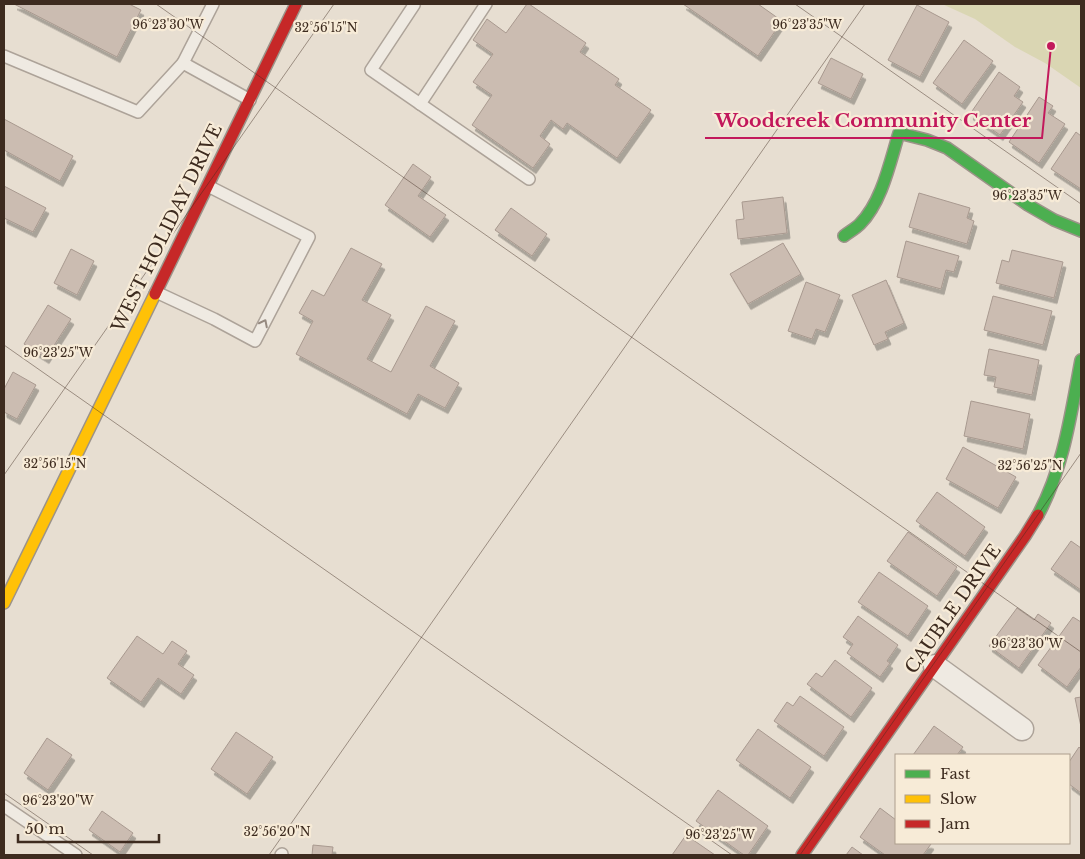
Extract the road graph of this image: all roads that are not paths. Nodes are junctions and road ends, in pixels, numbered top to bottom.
1 (213, 4) edge
2 (296, 4) edge
3 (414, 4) edge
4 (486, 4) edge
5 (4, 56) edge
6 (183, 64) junction
7 (250, 100) junction
8 (420, 104) junction
9 (529, 179) dead end
10 (208, 186) junction
11 (1081, 231) edge
12 (844, 236) dead end
13 (156, 292) junction
14 (1081, 360) edge
15 (4, 603) edge
16 (935, 666) junction
17 (1022, 729) dead end
18 (4, 806) edge
19 (76, 855) edge
20 (802, 855) edge

1 - 6 lane
2 - 7 street, WEST HOLIDAY DRIVE
3 - 8 lane
4 - 8 lane
5 - 6 lane
6 - 7 lane
7 - 10 street, WEST HOLIDAY DRIVE
8 - 9 lane
10 - 13 street, WEST HOLIDAY DRIVE
13 -> 10 lane
11 - 12 street
13 - 15 street, WEST HOLIDAY DRIVE
14 - 16 street, CAUBLE DRIVE
16 - 17 street
16 - 20 street, CAUBLE DRIVE
18 - 19 lane

